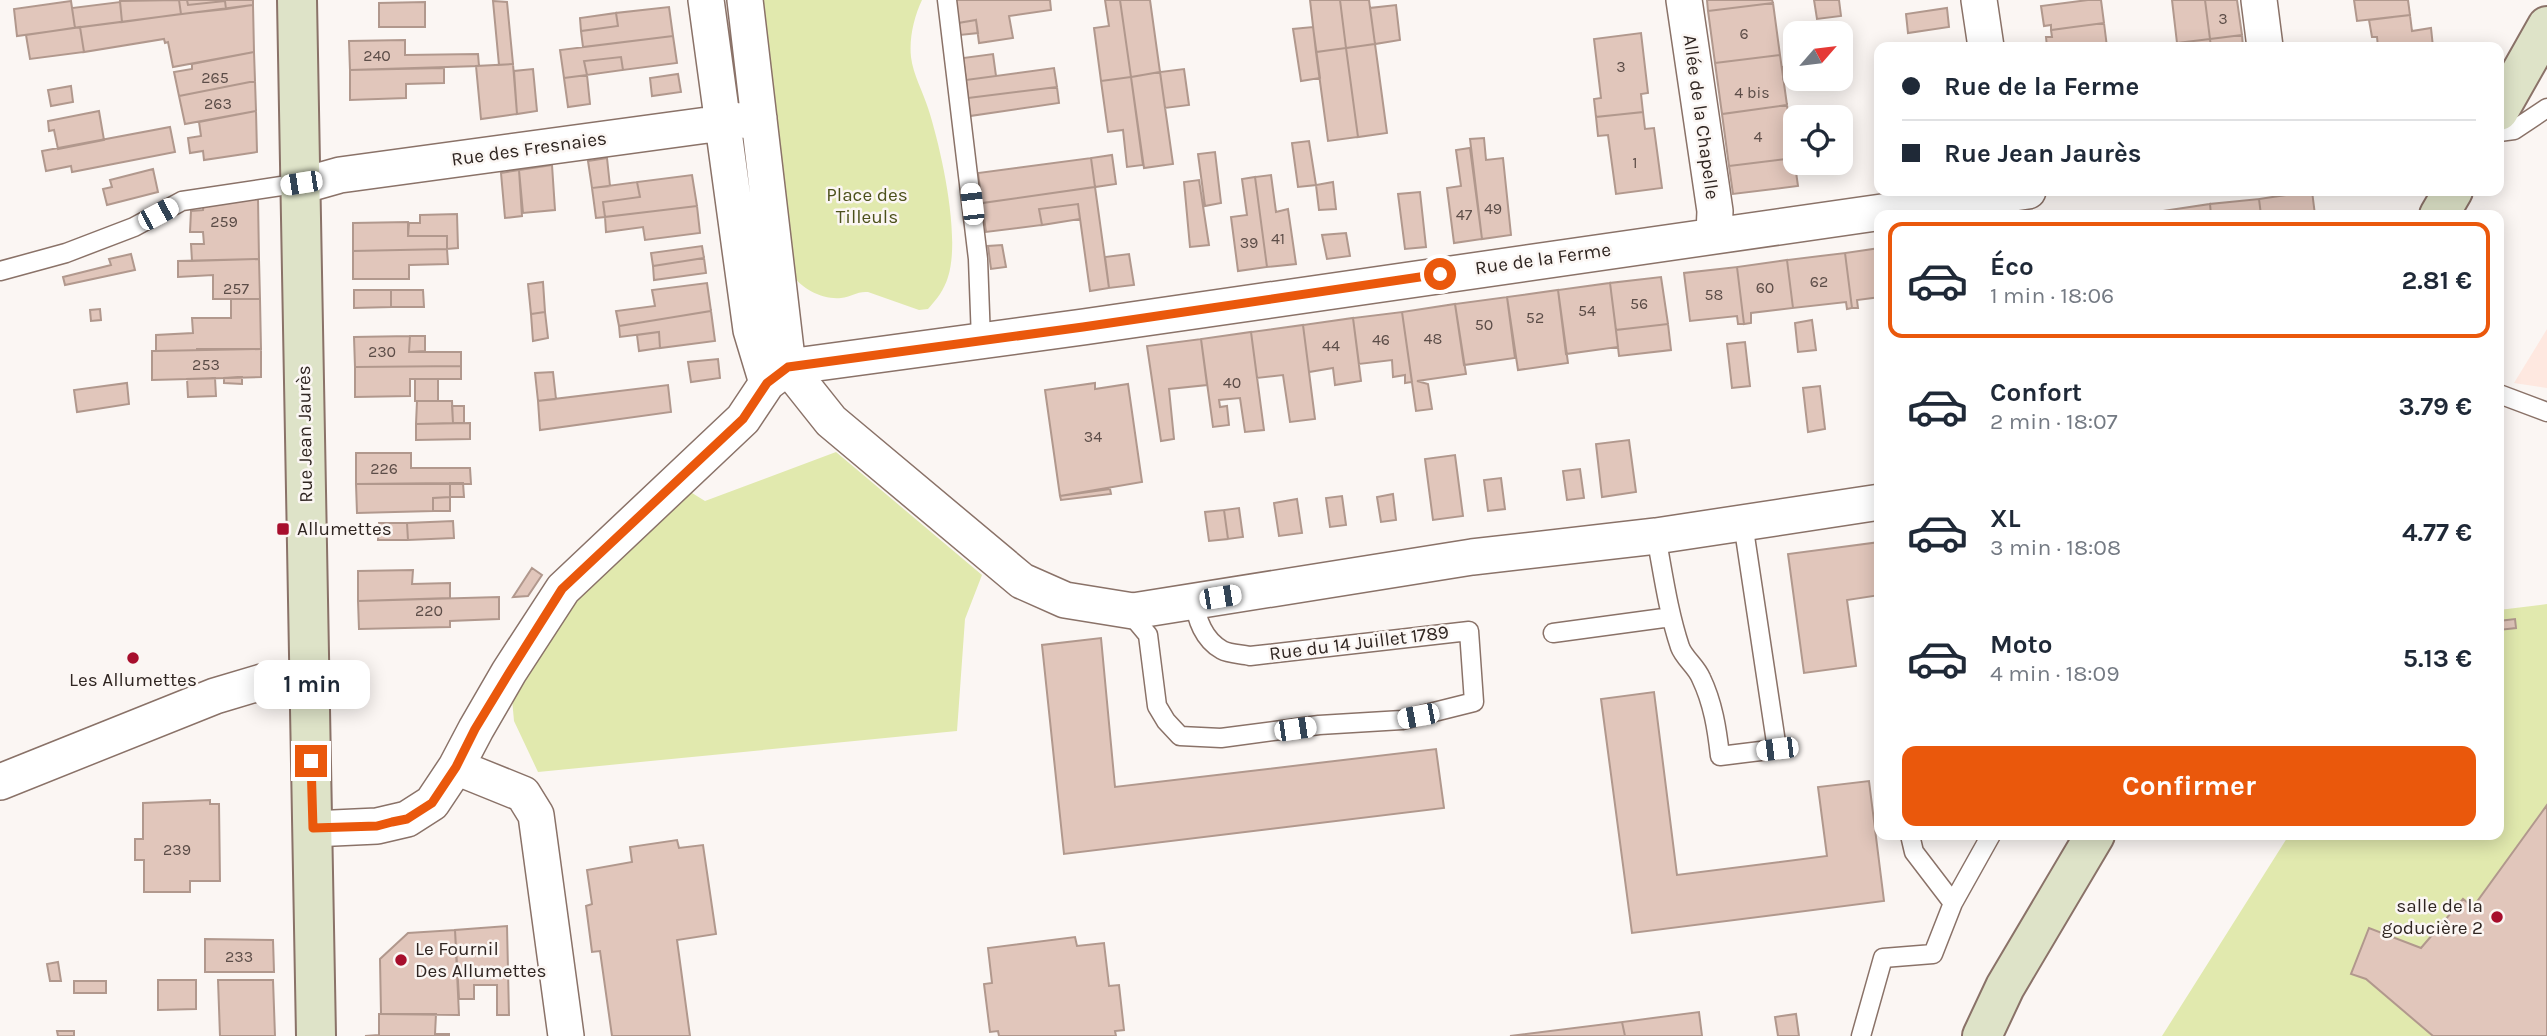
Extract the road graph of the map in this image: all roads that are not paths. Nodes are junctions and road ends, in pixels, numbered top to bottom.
1 (297, 0) edge
2 (706, 0) edge
3 (745, 0) edge
4 (947, 0) edge
5 (1684, 0) edge
6 (1979, 0) edge
7 (2259, 0) edge
8 (2547, 26) edge
9 (1985, 42) edge
10 (2263, 42) edge
11 (2504, 102) edge
12 (2547, 108) edge
13 (759, 118) junction
14 (722, 123) junction
15 (2504, 131) edge
16 (301, 185) junction
17 (1985, 196) edge
18 (1885, 210) edge
19 (1874, 212) edge
20 (1714, 234) junction
21 (0, 271) edge
22 (981, 340) junction
23 (778, 375) junction
24 (2504, 396) edge
25 (2547, 412) edge
26 (1874, 503) edge
27 (1743, 523) junction
28 (1656, 536) junction
29 (1195, 601) junction
30 (1138, 610) junction
31 (1671, 617) junction
32 (1553, 633) dead end
33 (310, 682) junction
34 (456, 767) junction
35 (0, 782) edge
36 (313, 828) junction
37 (1911, 840) edge
38 (1988, 840) edge
39 (2092, 840) edge
40 (1953, 903) junction
41 (316, 1036) edge
42 (566, 1036) edge
43 (1861, 1036) edge
44 (1982, 1036) edge

1 - 16 main road, Rue Jean Jaurès
2 - 14 street
3 - 13 street
4 - 22 lane
5 - 20 street, Allée de la Chapelle
6 - 9 street
7 - 10 street
8 - 11 main road
12 - 15 lane
13 - 14 street, Rue des Fresnaies
13 - 23 street
14 - 16 street, Rue des Fresnaies
14 - 23 street
16 - 21 lane
16 - 33 main road, Rue Jean Jaurès
17 - 18 street, Rue de la Ferme
19 - 20 street, Rue de la Ferme
20 - 22 street, Rue de la Ferme
22 - 23 street, Rue de la Ferme
23 - 30 street
23 - 34 street
24 - 25 lane
26 - 27 street
27 - 28 street
27 - 31 lane
28 - 29 street
28 - 31 lane
29 - 30 street
29 - 30 lane, Rue du 14 Juillet 1789
31 - 32 lane
33 - 35 street
33 - 36 main road, Rue Jean Jaurès
34 - 36 street
34 - 42 street
36 - 41 main road, Rue Jean Jaurès
37 - 40 lane
38 - 40 lane
39 - 44 main road
40 - 43 lane

